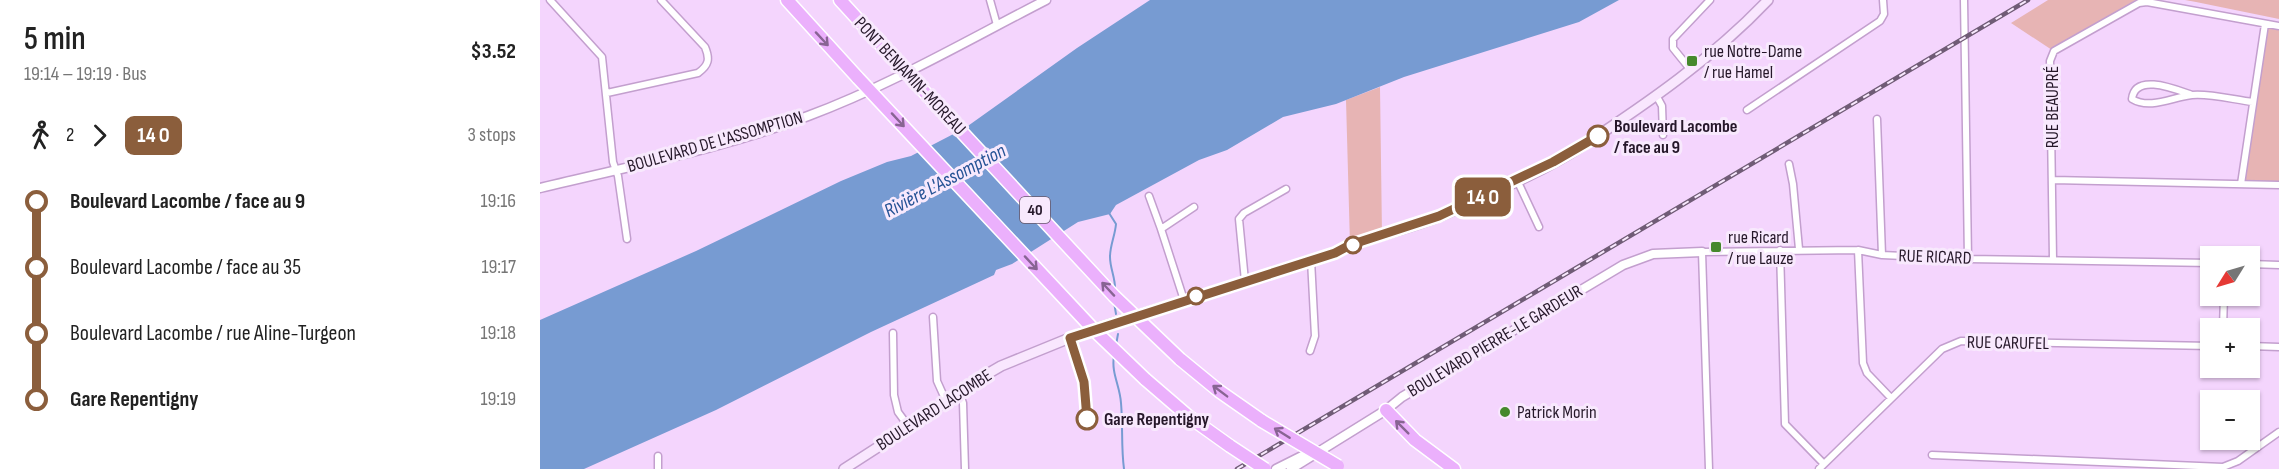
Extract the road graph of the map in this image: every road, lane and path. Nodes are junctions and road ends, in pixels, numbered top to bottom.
1 (550, 0) edge
2 (662, 0) edge
3 (787, 0) edge
4 (840, 0) edge
5 (990, 0) edge
6 (1046, 0) edge
7 (1710, 0) edge
8 (1768, 0) edge
9 (1883, 0) edge
10 (1964, 0) edge
11 (2265, 24) junction
12 (998, 25) junction
13 (2279, 26) edge
14 (1690, 69) junction
15 (607, 93) junction
16 (1656, 95) junction
17 (2192, 95) junction
18 (2253, 102) junction
19 (1747, 110) dead end
20 (1877, 119) dead end
21 (1663, 135) dead end
22 (1790, 164) dead end
23 (616, 169) junction
24 (1517, 180) junction
25 (2053, 180) junction
26 (2241, 184) junction
27 (2279, 185) edge
28 (540, 188) edge
29 (1286, 189) dead end
30 (1149, 196) dead end
31 (1194, 207) dead end
32 (1539, 227) dead end
33 (1161, 229) junction
34 (627, 238) dead end
35 (1799, 249) junction
36 (1780, 250) junction
37 (1858, 250) junction
38 (1702, 252) junction
39 (1659, 254) joint
40 (1882, 255) junction
41 (1968, 259) junction
42 (2053, 259) junction
43 (1311, 260) junction
44 (2200, 263) edge
45 (2260, 264) edge
46 (2279, 265) edge
47 (1245, 281) junction
48 (1184, 300) junction
49 (933, 317) dead end
50 (893, 333) dead end
51 (2200, 346) edge
52 (2260, 346) edge
53 (2279, 347) edge
54 (1310, 351) dead end
55 (959, 392) junction
56 (1891, 398) junction
57 (946, 401) junction
58 (1386, 410) junction
59 (909, 427) junction
60 (2279, 432) edge
61 (1336, 439) junction
62 (1932, 454) dead end
63 (658, 456) dead end
64 (1821, 467) edge
65 (1340, 468) edge
66 (658, 469) edge
67 (844, 469) edge
68 (965, 469) edge
69 (1265, 469) edge
70 (1276, 469) edge
71 (1291, 469) edge
72 (1454, 469) edge
73 (1709, 469) edge

1 - 15 street
2 - 15 street
3 -> 69 highway, 40, bridge
65 -> 4 highway, PONT BENJAMIN-MOREAU / 40, bridge
5 - 12 street
6 - 12 street, BOULEVARD DE L'ASSOMPTION
7 - 14 street
8 - 14 main road, BOULEVARD LACOMBE
9 - 19 street
10 - 41 street
11 - 13 street, RUE BEAUPRÉ
11 - 18 street
11 - 25 street, RUE BEAUPRÉ
12 - 23 street, BOULEVARD DE L'ASSOMPTION
14 - 16 main road, BOULEVARD LACOMBE
15 - 23 street
16 - 21 street
16 - 24 main road, BOULEVARD LACOMBE
17 - 17 street
17 - 18 street
18 - 26 street
20 - 40 street
22 - 35 street
23 - 28 street, BOULEVARD DE L'ASSOMPTION
23 - 34 street
24 - 32 street
24 - 43 main road, BOULEVARD LACOMBE
25 - 26 street
25 - 42 street, RUE BEAUPRÉ
26 - 27 street
29 - 47 street
30 - 33 street
31 - 33 street
33 - 48 street
35 - 36 street, RUE RICARD
35 - 37 street, RUE RICARD
36 - 38 street, RUE RICARD
36 - 64 street
37 - 40 street, RUE RICARD
37 - 56 street
38 - 39 street, RUE RICARD
38 - 73 street
39 - 58 street, BOULEVARD PIERRE-LE GARDEUR
40 - 41 street, RUE RICARD
41 - 42 street, RUE RICARD
42 - 44 street, RUE RICARD
43 - 47 main road, BOULEVARD LACOMBE
43 - 54 street
45 - 46 street
47 - 48 main road, BOULEVARD LACOMBE
48 - 55 main road, BOULEVARD LACOMBE
49 - 57 street
50 - 59 street
51 - 56 street, RUE CARUFEL
52 - 53 street
55 - 57 main road, BOULEVARD LACOMBE
55 - 68 street
56 - 64 street, RUE CARUFEL
57 - 59 main road, BOULEVARD LACOMBE
58 - 61 street, BOULEVARD PIERRE-LE GARDEUR
72 -> 58 highway
59 - 67 main road, BOULEVARD LACOMBE
60 - 62 street
61 - 70 street, BOULEVARD PIERRE-LE GARDEUR
61 - 71 street, BOULEVARD PIERRE-LE GARDEUR
63 - 66 street

